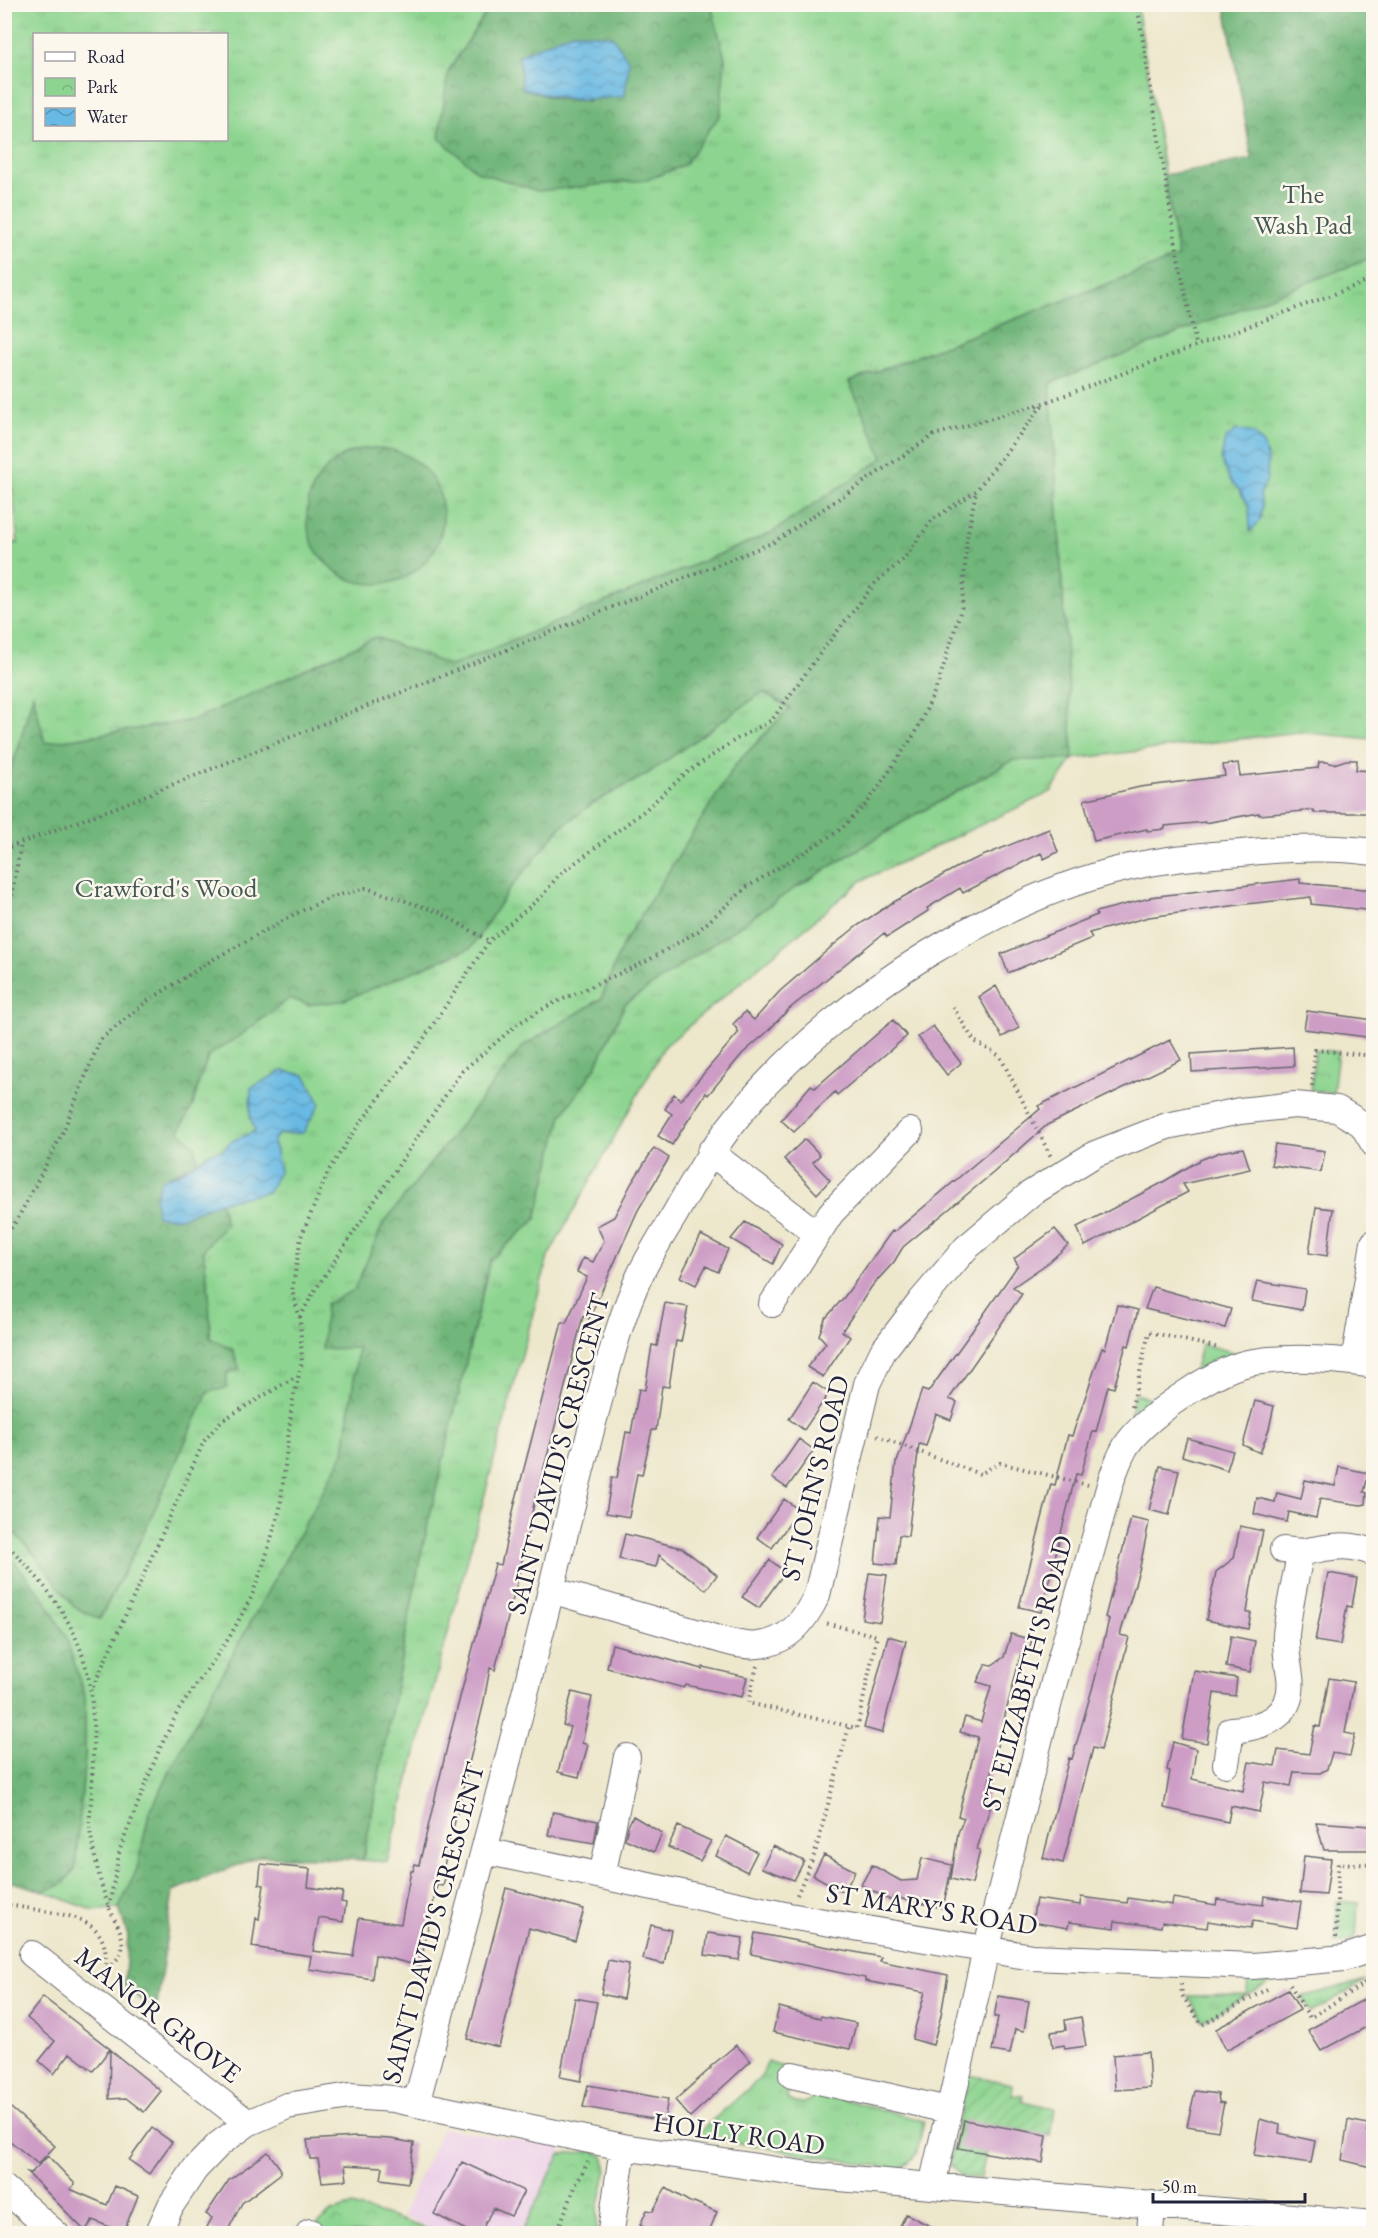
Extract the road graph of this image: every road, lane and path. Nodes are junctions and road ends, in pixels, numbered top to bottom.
1 (1137, 4) edge
2 (1374, 279) edge
3 (1196, 344) junction
4 (1044, 403) junction
5 (976, 490) junction
6 (21, 844) junction
7 (4, 849) edge
8 (1374, 852) edge
9 (4, 937) edge
10 (489, 941) junction
11 (953, 1007) dead end
12 (1374, 1056) edge
13 (1310, 1106) junction
14 (910, 1131) dead end
15 (1374, 1144) edge
16 (710, 1152) junction
17 (1060, 1176) junction
18 (817, 1234) junction
19 (4, 1238) edge
20 (1374, 1243) edge
21 (772, 1304) dead end
22 (300, 1318) junction
23 (1221, 1349) dead end
24 (1364, 1364) edge
25 (298, 1375) junction
26 (856, 1428) junction
27 (1128, 1443) junction
28 (1108, 1490) junction
29 (4, 1542) edge
30 (1374, 1553) edge
31 (551, 1590) junction
32 (805, 1618) junction
33 (762, 1644) junction
34 (92, 1689) junction
35 (849, 1726) junction
36 (627, 1756) dead end
37 (1226, 1764) dead end
38 (485, 1851) junction
39 (1374, 1865) edge
40 (602, 1876) junction
41 (4, 1903) edge
42 (109, 1907) junction
43 (789, 1916) junction
44 (1374, 1948) edge
45 (986, 1950) junction
46 (32, 1954) dead end
47 (1336, 1959) junction
48 (1180, 1964) junction
49 (105, 1971) junction
50 (1282, 1971) junction
51 (1374, 1977) edge
52 (92, 2001) junction
53 (792, 2075) dead end
54 (416, 2104) junction
55 (948, 2110) junction
56 (248, 2123) junction
57 (598, 2143) junction
58 (623, 2147) junction
59 (932, 2186) junction
60 (4, 2188) edge
61 (1152, 2204) junction
62 (1374, 2224) edge
63 (612, 2230) dead end
64 (56, 2234) edge
65 (158, 2234) edge
66 (556, 2234) edge
67 (1150, 2234) edge

1 - 3 path
2 - 3 path
3 - 4 path
4 - 5 path
4 - 6 path
5 - 10 path
5 - 22 path
6 - 7 path
6 - 9 path
8 - 16 street, SAINT DAVID'S CRESCENT
10 - 19 path
10 - 22 path
11 - 17 path
12 - 13 path
13 - 15 street, ST JOHN'S ROAD
13 - 17 street, ST JOHN'S ROAD
14 - 18 street
16 - 18 street
16 - 31 street, SAINT DAVID'S CRESCENT
17 - 26 street, ST JOHN'S ROAD
18 - 21 street
20 - 24 street
22 - 25 path
23 - 27 path
24 - 27 street, ST ELIZABETH'S ROAD
25 - 34 path
25 - 42 path
26 - 28 path
26 - 32 street, ST JOHN'S ROAD
27 - 28 street, ST ELIZABETH'S ROAD
28 - 45 street, ST ELIZABETH'S ROAD
29 - 34 path
30 - 37 street
31 - 33 street, ST JOHN'S ROAD
31 - 38 street, SAINT DAVID'S CRESCENT
32 - 33 street, ST JOHN'S ROAD
32 - 35 path
33 - 35 path
34 - 42 path
35 - 43 path
36 - 40 street
38 - 40 street, ST MARY'S ROAD
38 - 54 street, SAINT DAVID'S CRESCENT
39 - 47 path
40 - 43 street, ST MARY'S ROAD
41 - 49 path
42 - 49 path
43 - 45 street, ST MARY'S ROAD
44 - 47 street, ST MARY'S ROAD
45 - 48 street, ST MARY'S ROAD
45 - 55 street, ST ELIZABETH'S ROAD
46 - 52 street, MANOR GROVE
47 - 50 street, ST MARY'S ROAD
48 - 50 street, ST MARY'S ROAD
48 - 50 path
49 - 52 path
50 - 51 path
52 - 56 street, MANOR GROVE
53 - 55 street
54 - 56 street, HOLLY ROAD
54 - 57 street, HOLLY ROAD
55 - 59 street, ST ELIZABETH'S ROAD
56 - 65 street, HOLLY ROAD
57 - 58 street, HOLLY ROAD
57 - 66 path
58 - 59 street, HOLLY ROAD
58 - 63 street
59 - 61 street, HOLLY ROAD
60 - 64 street
61 - 62 street, HOLLY ROAD
61 - 67 street

